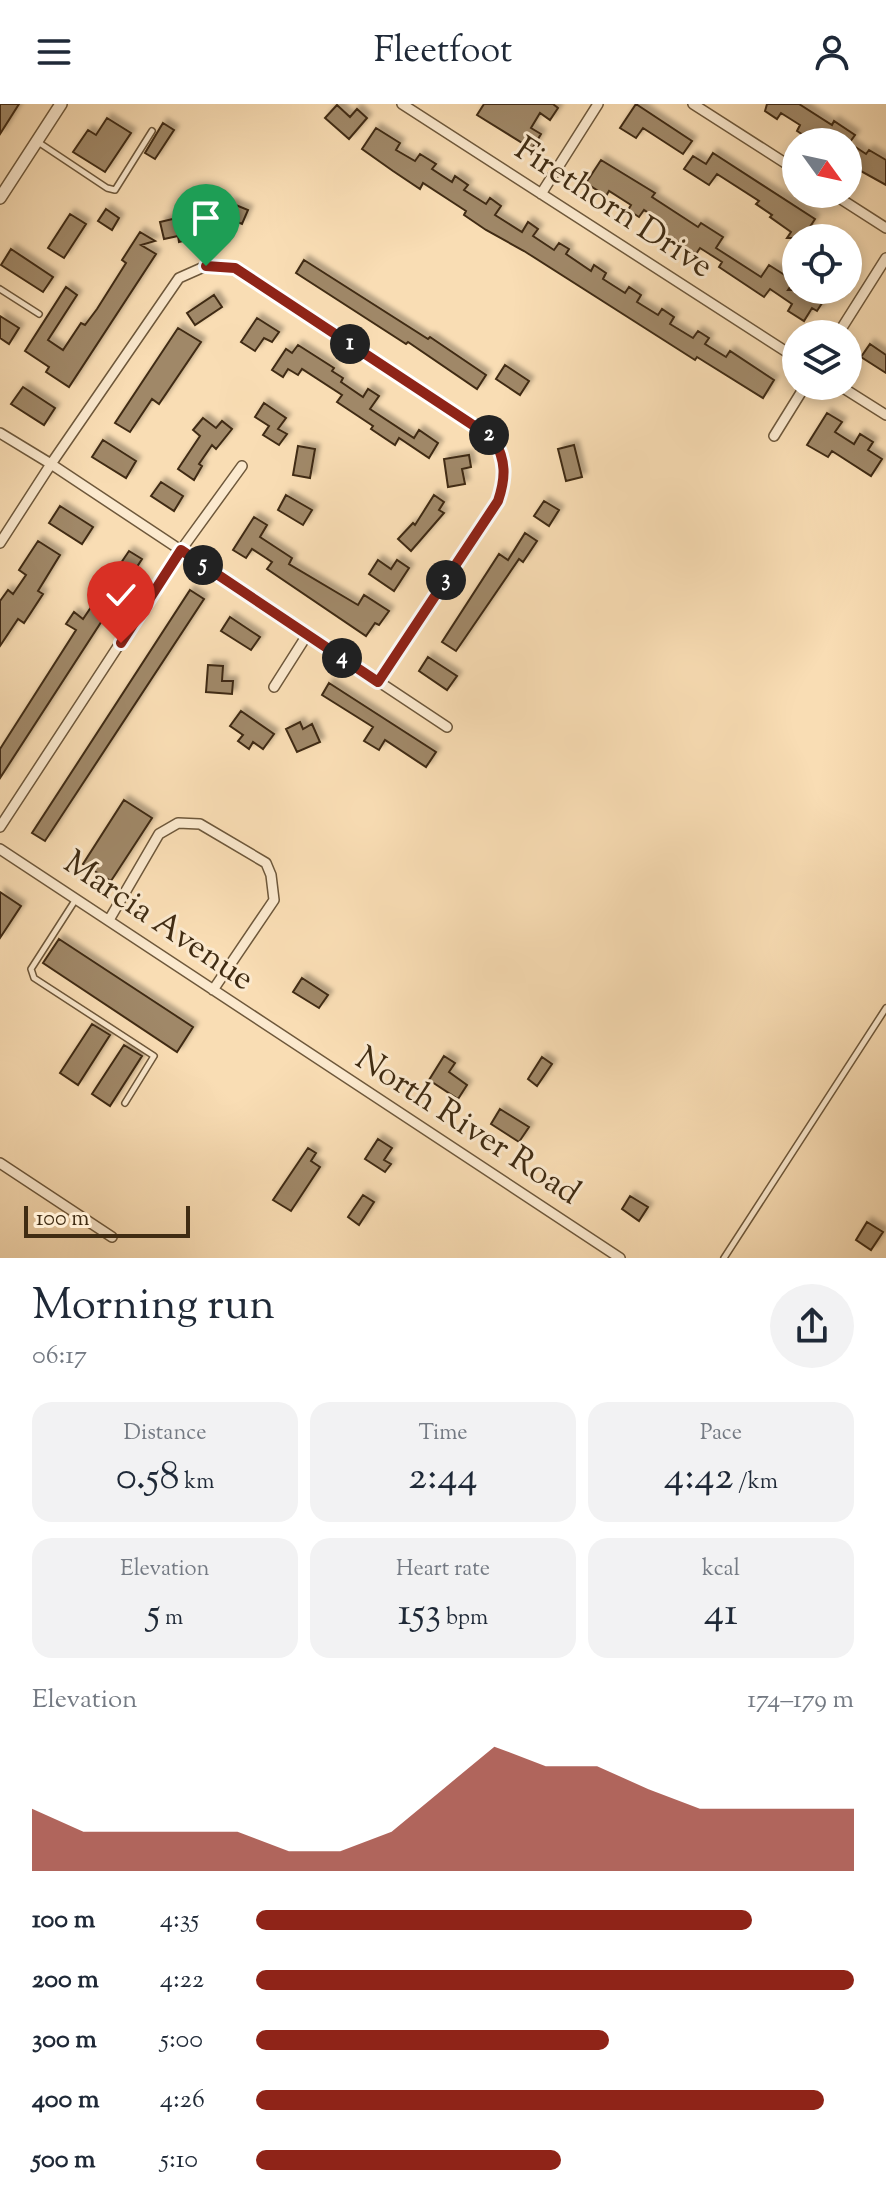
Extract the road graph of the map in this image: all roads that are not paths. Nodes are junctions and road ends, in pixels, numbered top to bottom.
1 (61, 104) edge
2 (402, 104) edge
3 (598, 104) edge
4 (693, 104) edge
5 (152, 131) dead end
6 (37, 141) junction
7 (782, 161) edge
8 (541, 194) junction
9 (0, 198) edge
10 (855, 208) edge
11 (886, 228) edge
12 (886, 258) edge
13 (0, 289) edge
14 (39, 314) dead end
15 (847, 320) edge
16 (782, 349) edge
17 (796, 400) edge
18 (862, 400) edge
19 (886, 415) edge
20 (0, 433) edge
21 (774, 436) dead end
22 (51, 464) junction
23 (242, 466) dead end
24 (0, 543) edge
25 (181, 550) junction
26 (307, 635) junction
27 (378, 682) junction
28 (274, 687) dead end
29 (447, 727) dead end
30 (0, 827) edge
31 (0, 849) edge
32 (76, 898) junction
33 (109, 920) junction
34 (213, 990) junction
35 (886, 1008) edge
36 (286, 1039) joint
37 (125, 1103) dead end
38 (0, 1163) edge
39 (112, 1237) dead end
40 (620, 1258) edge
41 (724, 1258) edge

1 - 6 street
2 - 8 street, Firethorn Drive
3 - 8 street
4 - 7 street
5 - 6 lane
6 - 9 street
8 - 16 street, Firethorn Drive
10 - 11 street
12 - 15 street
13 - 14 lane
17 - 21 street
18 - 19 street
20 - 22 street
22 - 24 street
22 - 25 street
22 - 27 street
23 - 25 street
25 - 26 street
25 - 30 street
26 - 27 street
26 - 28 street
27 - 29 street
31 - 32 street, Marcia Avenue
32 - 33 street, Marcia Avenue
32 - 37 lane
33 - 34 street, Marcia Avenue
33 - 34 street
34 - 36 street, Marcia Avenue
35 - 41 lane
36 - 40 street, North River Road
38 - 39 street

